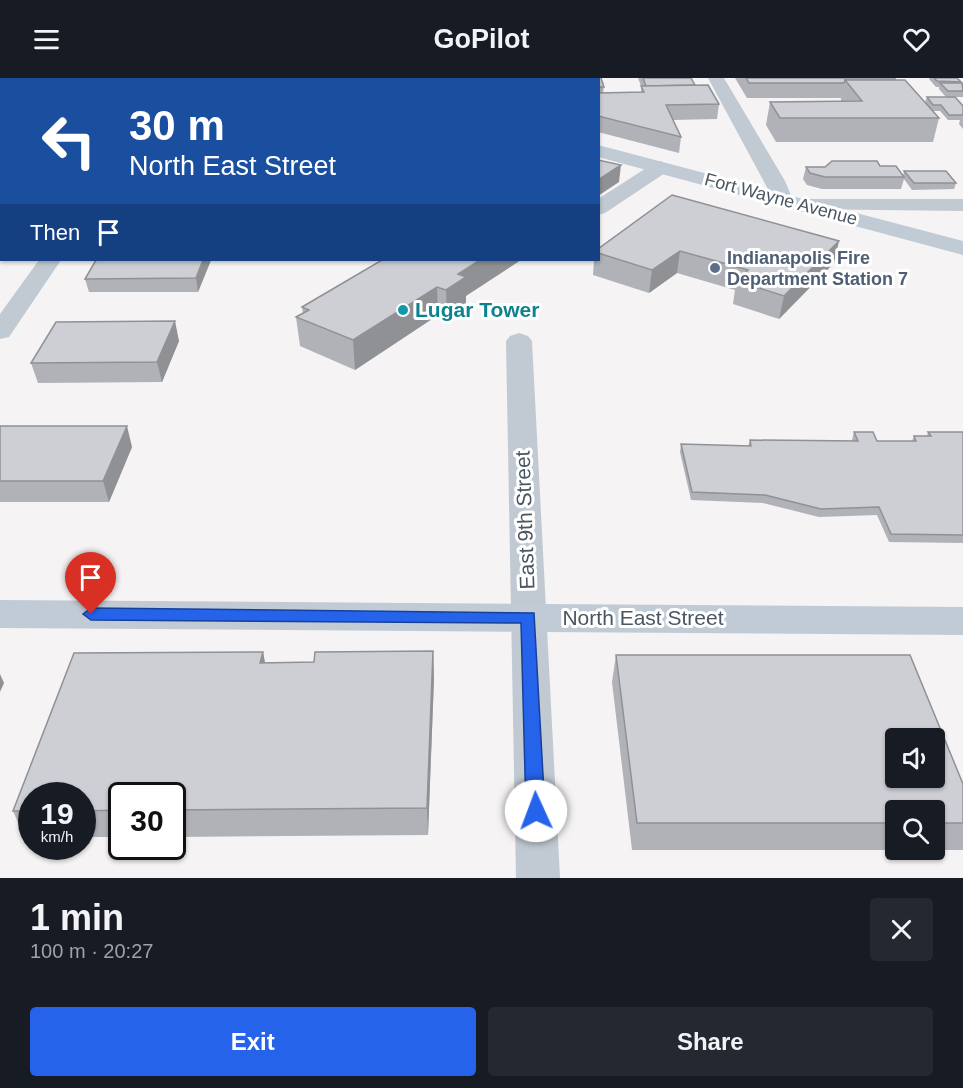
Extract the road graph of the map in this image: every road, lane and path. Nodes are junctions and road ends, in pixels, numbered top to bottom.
1 (716, 78) edge
2 (600, 152) edge
3 (661, 167) junction
4 (793, 202) junction
5 (963, 205) edge
6 (600, 208) edge
7 (963, 248) edge
8 (49, 261) edge
9 (0, 332) edge
10 (519, 341) dead end
11 (0, 614) edge
12 (529, 617) junction
13 (963, 621) edge
14 (538, 878) edge

1 - 4 street
2 - 3 main road, Fort Wayne Avenue
3 - 4 main road, Fort Wayne Avenue
3 - 6 street
4 - 5 street
4 - 7 main road, Fort Wayne Avenue
8 - 9 street
10 - 12 street, East 9th Street
11 - 12 main road, North East Street
12 - 13 main road, North East Street
12 - 14 street, East 9th Street

